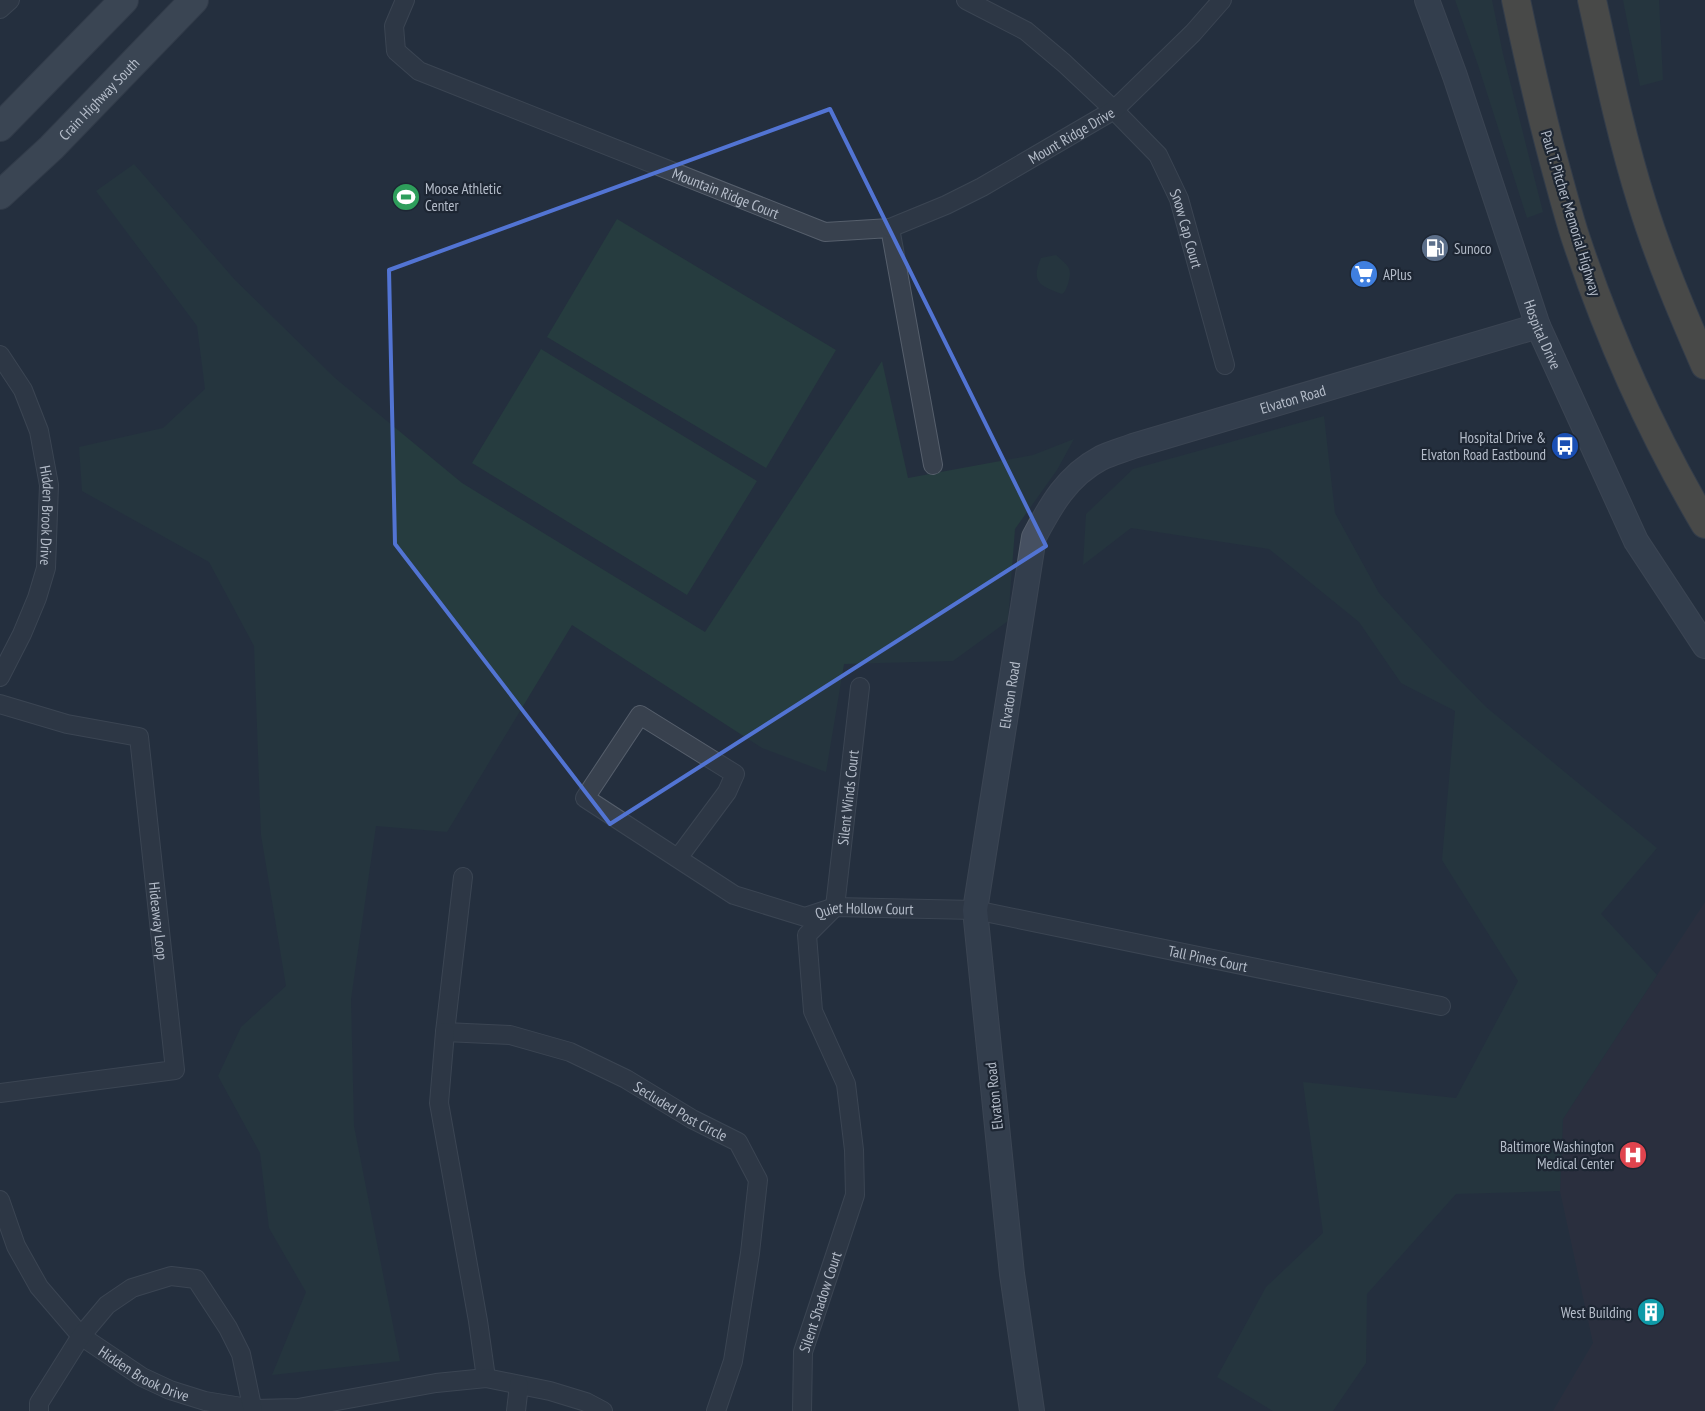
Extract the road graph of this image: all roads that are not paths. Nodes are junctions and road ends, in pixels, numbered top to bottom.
1 (10, 0) edge
2 (124, 0) edge
3 (194, 0) edge
4 (405, 0) edge
5 (966, 0) edge
6 (1222, 0) edge
7 (1428, 0) edge
8 (1516, 0) edge
9 (1592, 0) edge
10 (0, 10) edge
11 (1114, 110) junction
12 (0, 128) edge
13 (0, 194) edge
14 (890, 228) junction
15 (1538, 326) junction
16 (0, 355) edge
17 (1225, 365) dead end
18 (1705, 365) edge
19 (932, 465) dead end
20 (1705, 524) edge
21 (1705, 646) edge
22 (0, 677) edge
23 (860, 687) dead end
24 (0, 704) edge
25 (678, 858) junction
26 (463, 877) dead end
27 (835, 907) junction
28 (975, 910) junction
29 (1441, 1006) dead end
30 (445, 1032) junction
31 (0, 1093) edge
32 (0, 1200) edge
33 (81, 1336) junction
34 (486, 1378) junction
35 (519, 1385) junction
36 (253, 1410) edge
37 (39, 1411) edge
38 (516, 1411) edge
39 (603, 1411) edge
40 (716, 1411) edge
41 (802, 1411) edge
42 (1032, 1411) edge

1 - 10 street
2 - 12 main road
3 - 13 main road, Crain Highway South
4 - 14 street, Mountain Ridge Court
5 - 11 street
6 - 11 street, Mount Ridge Drive
7 - 15 street, Hospital Drive
8 - 20 highway, Paul T. Pitcher Memorial Highway
9 - 18 highway
11 - 14 street, Mount Ridge Drive
11 - 17 street, Snow Cap Court
14 - 19 street
15 - 21 street, Hospital Drive
15 - 28 street, Elvaton Road
16 - 22 street, Hidden Brook Drive
23 - 27 street, Silent Winds Court
24 - 31 street, Hideaway Loop
25 - 25 street, Quiet Hollow Court
25 - 27 street, Quiet Hollow Court
26 - 30 street
27 - 28 street, Quiet Hollow Court
27 - 41 street, Silent Shadow Court
28 - 29 street, Tall Pines Court
28 - 42 street, Elvaton Road
30 - 34 street
30 - 40 street, Secluded Post Circle
32 - 33 street, Hidden Brook Drive
33 - 36 street, Hidden Brook Drive
33 - 36 street
33 - 37 street
34 - 35 street, Hidden Brook Drive
34 - 36 street, Hidden Brook Drive
35 - 38 street
35 - 39 street, Hidden Brook Drive

